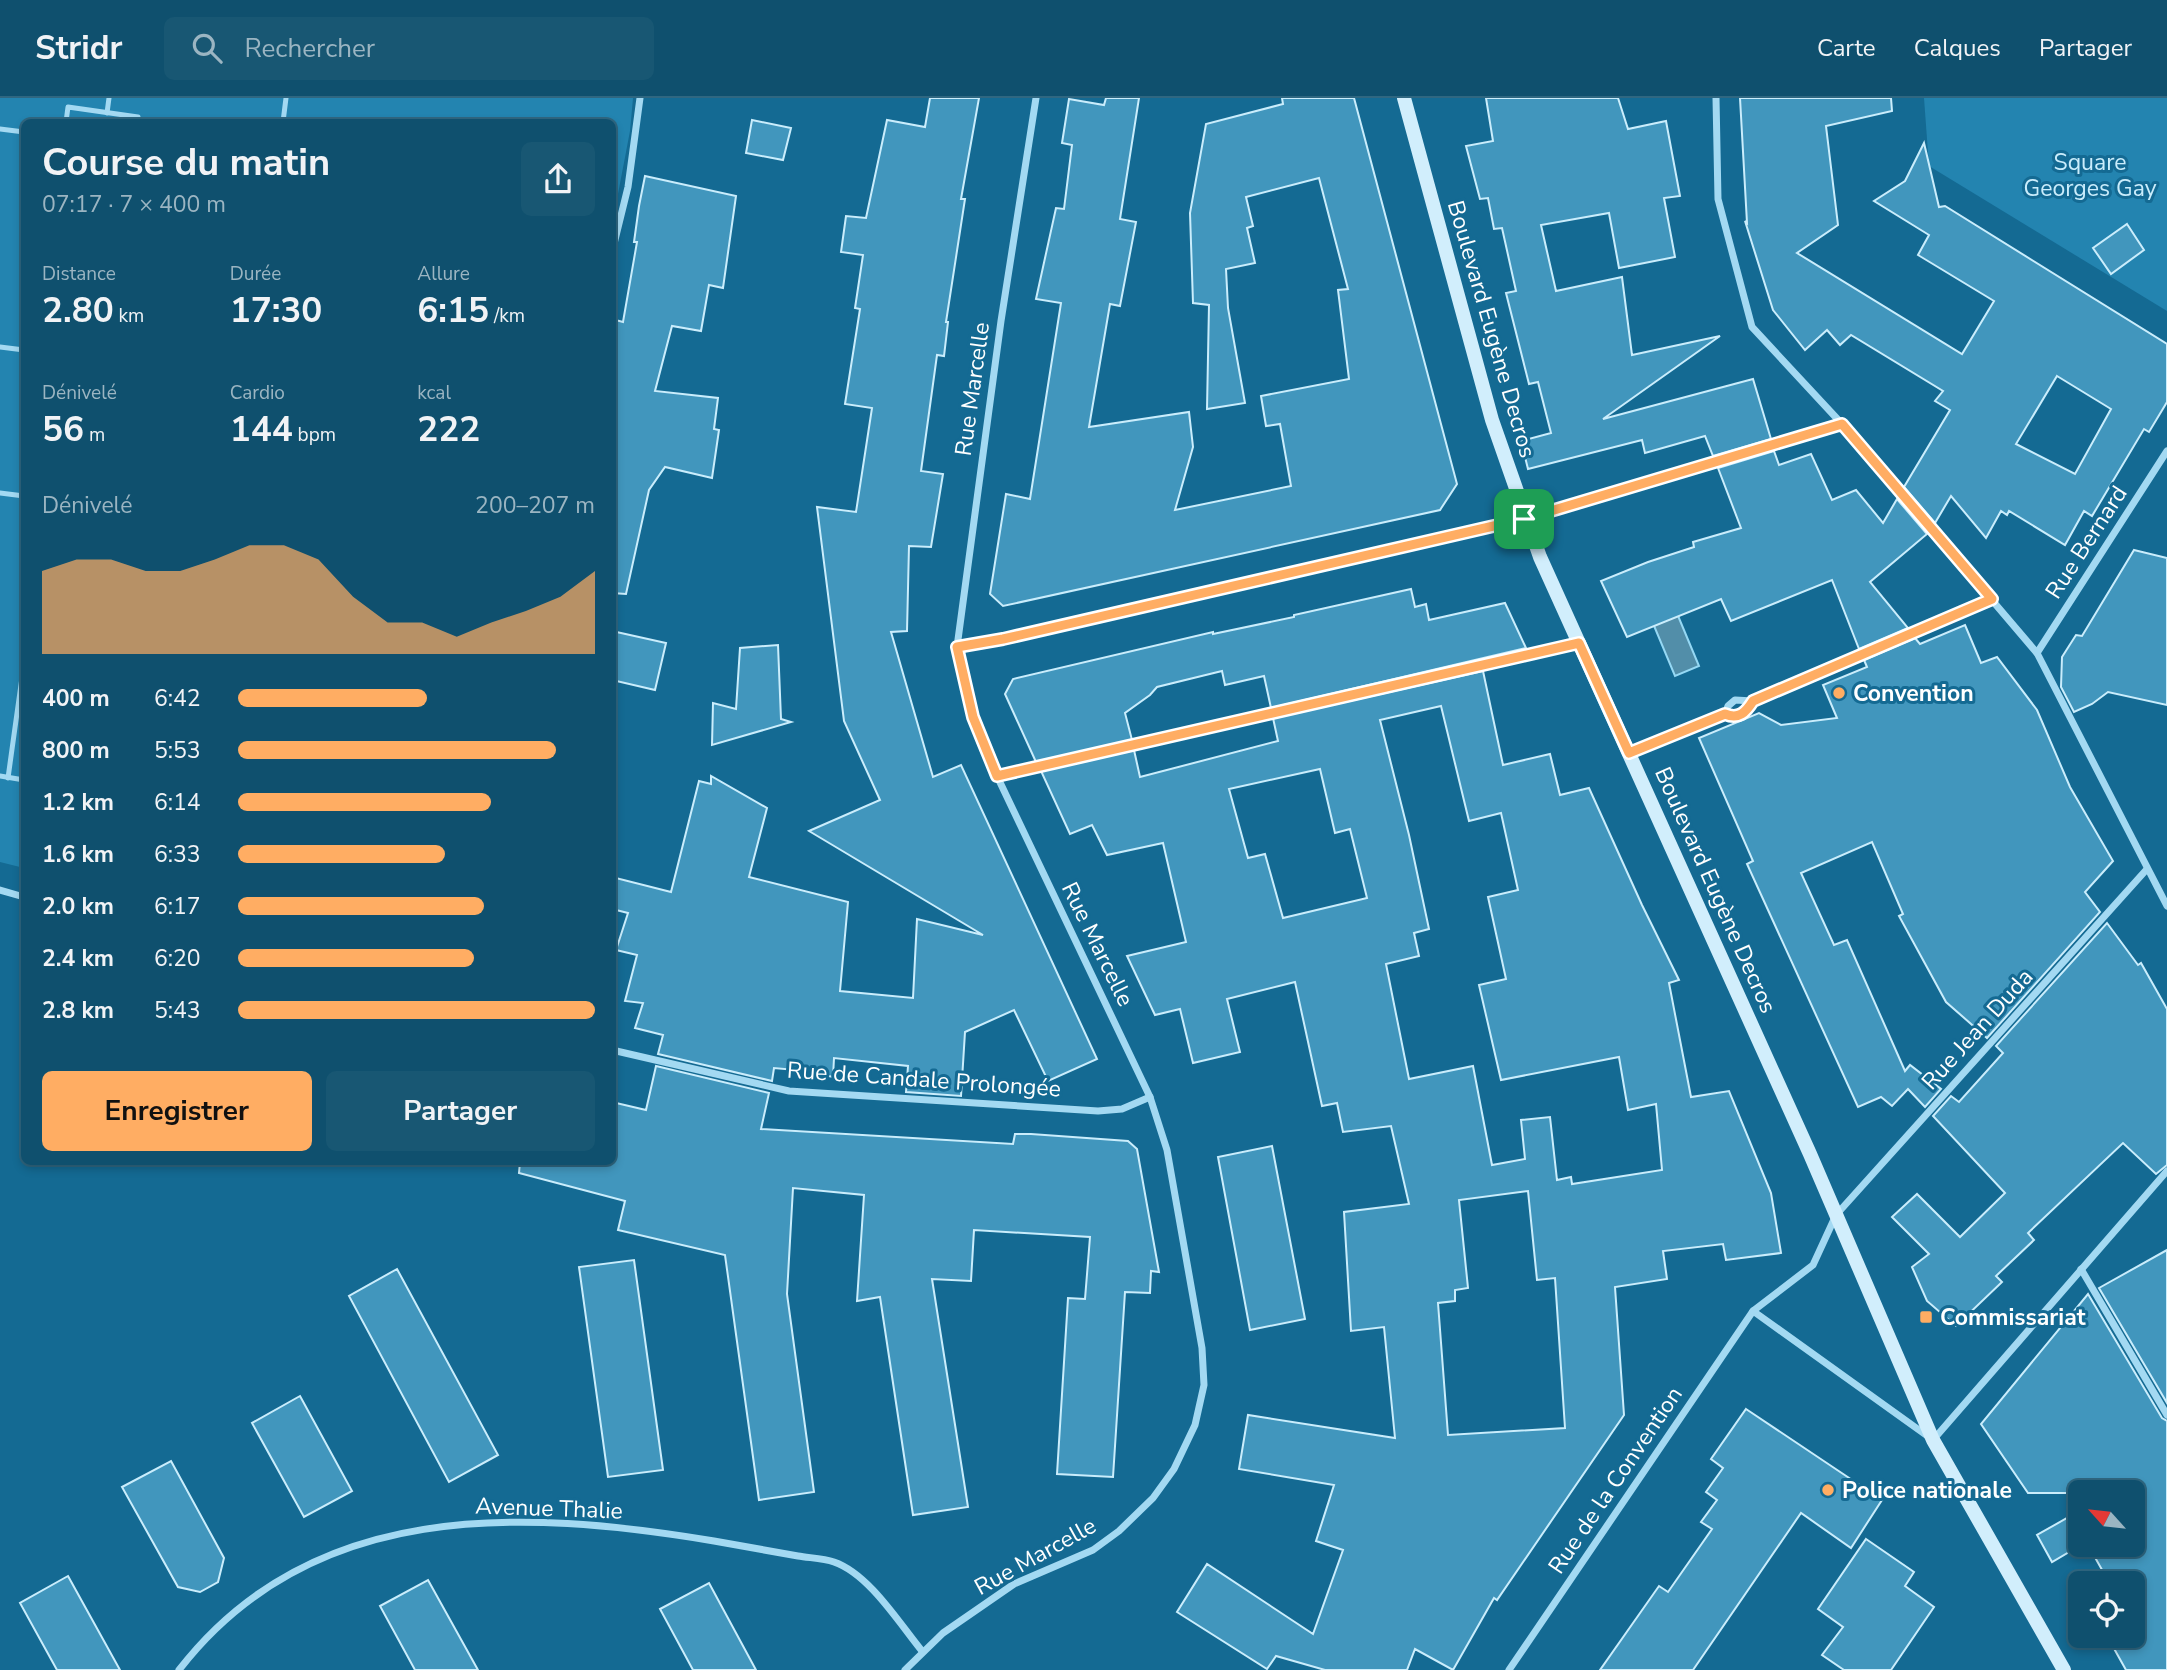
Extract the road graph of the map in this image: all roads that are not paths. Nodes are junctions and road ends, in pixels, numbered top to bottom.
1 (109, 98) edge
2 (286, 98) edge
3 (640, 98) edge
4 (1036, 98) edge
5 (1404, 98) edge
6 (1716, 98) edge
7 (107, 113) junction
8 (66, 119) edge
9 (138, 119) edge
10 (283, 119) edge
11 (0, 129) edge
12 (21, 132) edge
13 (616, 236) edge
14 (0, 347) edge
15 (21, 350) edge
16 (1842, 424) junction
17 (2167, 452) edge
18 (0, 493) edge
19 (21, 496) edge
20 (1524, 519) junction
21 (1992, 599) junction
22 (1579, 643) junction
23 (957, 647) junction
24 (2037, 653) junction
25 (21, 685) edge
26 (1753, 701) junction
27 (1725, 714) junction
28 (1629, 753) junction
29 (0, 776) edge
30 (997, 776) junction
31 (8, 778) junction
32 (21, 780) edge
33 (2147, 869) junction
34 (0, 891) edge
35 (21, 896) edge
36 (2167, 906) edge
37 (616, 1051) edge
38 (1150, 1097) junction
39 (2167, 1171) edge
40 (1836, 1215) junction
41 (2081, 1269) junction
42 (1753, 1311) junction
43 (2167, 1415) edge
44 (1933, 1440) junction
45 (922, 1651) junction
46 (179, 1670) edge
47 (905, 1670) edge
48 (1509, 1670) edge
49 (2064, 1670) edge

1 - 7 lane
2 - 10 lane
3 - 13 street
4 - 23 street, Rue Marcelle
5 - 20 street, Boulevard Eugène Decros
6 - 16 street
7 - 8 lane
7 - 9 lane
11 - 12 lane
14 - 15 lane
16 - 20 street
16 - 21 street
17 - 24 street, Rue Bernard
18 - 19 lane
20 - 22 street, Boulevard Eugène Decros
20 - 23 street
21 - 24 street
21 - 26 street
22 - 28 street, Boulevard Eugène Decros
22 - 30 lane
23 - 30 street, Rue Marcelle
24 - 33 street
25 - 31 lane
26 - 27 street
26 - 27 street
27 - 28 street
28 - 40 street, Boulevard Eugène Decros
29 - 31 lane
30 - 38 street, Rue Marcelle
31 - 32 lane
33 - 36 street
33 - 40 street, Rue Jean Duda
34 - 35 street
37 - 38 street, Rue de Candale Prolongée
38 - 45 street, Rue Marcelle
39 - 41 street
40 - 42 street, Rue de la Convention
40 - 44 street, Boulevard Eugène Decros
41 - 43 street
41 - 44 street
42 - 44 street
42 - 48 street, Rue de la Convention
44 - 49 street, Boulevard Eugène Decros
45 - 46 street, Avenue Thalie
45 - 47 street, Rue Marcelle

